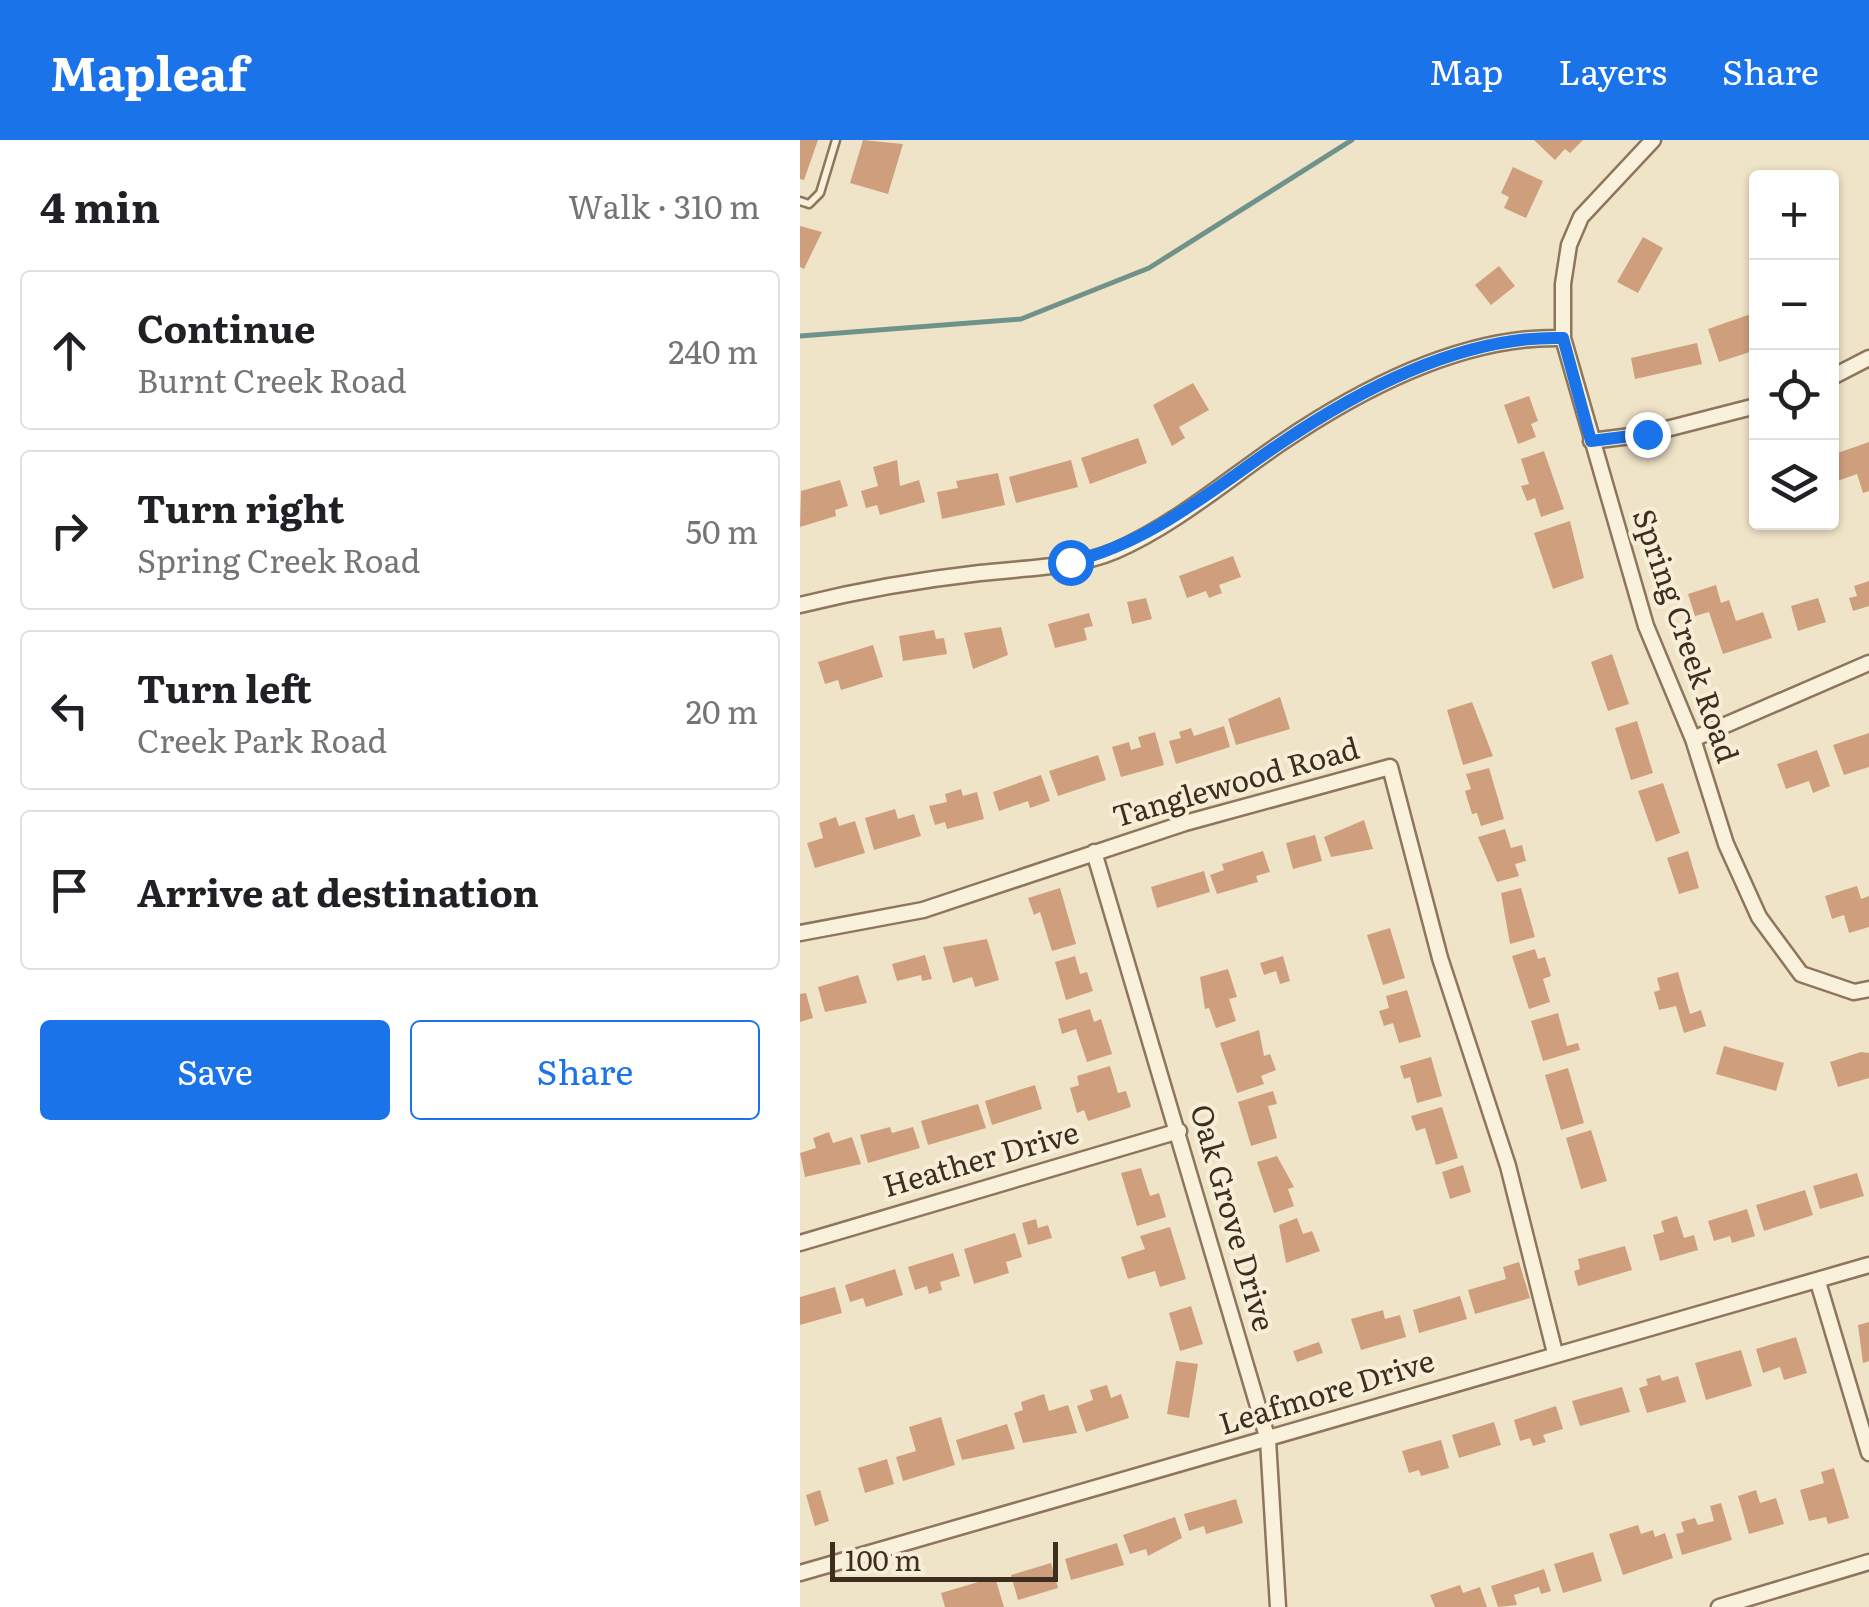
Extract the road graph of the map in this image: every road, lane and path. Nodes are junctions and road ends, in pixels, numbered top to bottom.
1 (836, 140) edge
2 (1653, 140) edge
3 (800, 201) edge
4 (1563, 338) junction
5 (1869, 358) edge
6 (1839, 373) edge
7 (1749, 408) edge
8 (1591, 441) junction
9 (800, 605) edge
10 (1869, 663) edge
11 (1693, 739) junction
12 (1094, 852) junction
13 (800, 933) edge
14 (1869, 988) edge
15 (1179, 1131) junction
16 (800, 1243) edge
17 (1869, 1265) edge
18 (1818, 1282) junction
19 (1555, 1353) junction
20 (1268, 1440) junction
21 (1869, 1453) edge
22 (1869, 1562) edge
23 (800, 1573) edge
24 (1278, 1607) edge
25 (1719, 1607) edge

1 - 3 lane
2 - 4 street, Spring Creek Road
4 - 8 street, Spring Creek Road
4 - 9 street
5 - 6 street
7 - 8 street
8 - 11 street, Spring Creek Road
10 - 11 street
11 - 14 street, Spring Creek Road
12 - 13 street, Tanglewood Road
12 - 15 street, Oak Grove Drive
12 - 19 street, Tanglewood Road
15 - 16 street, Heather Drive
15 - 20 street, Oak Grove Drive
17 - 18 street, Leafmore Drive
18 - 19 street, Leafmore Drive
18 - 21 street
19 - 20 street, Leafmore Drive
20 - 23 street, Leafmore Drive
20 - 24 street, Oak Grove Drive
22 - 25 street

